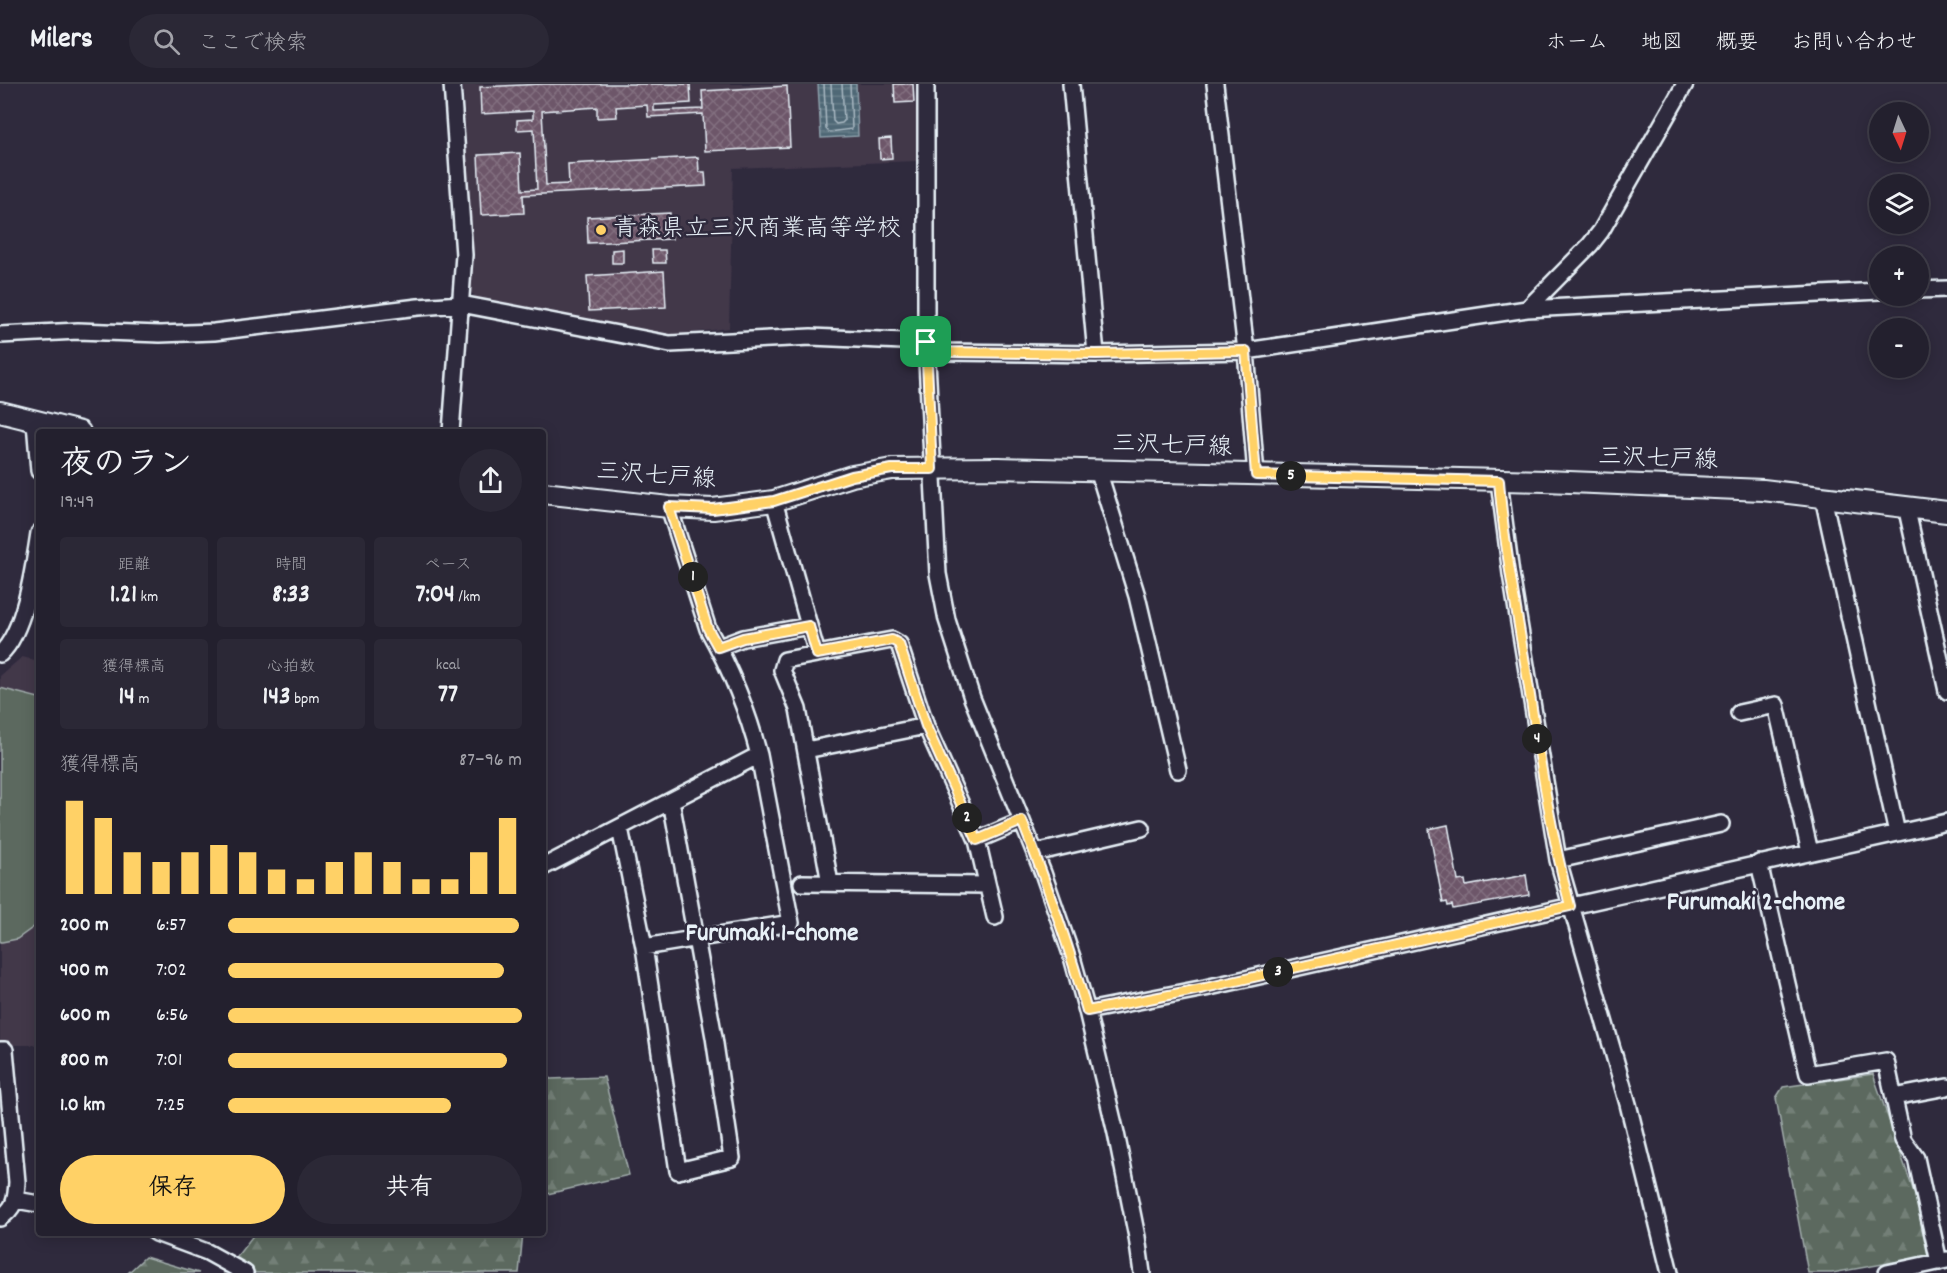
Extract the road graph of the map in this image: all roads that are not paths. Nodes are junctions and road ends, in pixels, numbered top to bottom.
1 (452, 84) edge
2 (926, 84) edge
3 (1071, 84) edge
4 (1215, 84) edge
5 (1685, 84) edge
6 (1947, 289) edge
7 (1929, 290) edge
8 (1869, 292) edge
9 (461, 304) junction
10 (1527, 309) junction
11 (0, 335) edge
12 (926, 342) junction
13 (1246, 351) junction
14 (1096, 354) junction
15 (0, 412) edge
16 (35, 422) junction
17 (66, 429) edge
18 (451, 429) edge
19 (36, 434) edge
20 (932, 469) junction
21 (1098, 470) junction
22 (1256, 475) junction
23 (1499, 481) junction
24 (546, 492) edge
25 (1824, 497) junction
26 (774, 501) junction
27 (1906, 506) junction
28 (669, 507) junction
29 (1947, 512) edge
30 (36, 547) edge
31 (809, 626) junction
32 (718, 647) junction
33 (0, 654) edge
34 (817, 654) junction
35 (1947, 691) edge
36 (1739, 713) dead end
37 (926, 726) junction
38 (806, 750) junction
39 (759, 755) junction
40 (1178, 770) dead end
41 (671, 801) junction
42 (1022, 821) junction
43 (1947, 822) edge
44 (1721, 824) dead end
45 (620, 828) junction
46 (1142, 828) dead end
47 (1897, 833) junction
48 (977, 840) junction
49 (1810, 852) junction
50 (1035, 853) junction
51 (1558, 860) junction
52 (1760, 863) junction
53 (546, 865) edge
54 (802, 883) dead end
55 (831, 883) junction
56 (987, 885) junction
57 (1570, 906) junction
58 (994, 917) dead end
59 (695, 937) junction
60 (644, 947) junction
61 (1087, 1011) junction
62 (0, 1050) edge
63 (1947, 1087) edge
64 (1894, 1097) junction
65 (16, 1200) junction
66 (36, 1203) edge
67 (0, 1218) edge
68 (164, 1236) edge
69 (1943, 1261) edge
70 (245, 1273) edge
71 (1142, 1273) edge
72 (1670, 1273) edge
73 (1887, 1273) edge

1 - 9 street
2 - 12 street
3 - 14 street
4 - 13 street
5 - 10 street
6 - 7 street
8 - 10 street
9 - 11 street
9 - 12 street
9 - 18 street
10 - 13 street
12 - 14 street
12 - 20 street
13 - 14 street
13 - 22 street
15 - 16 main road
16 - 17 main road
16 - 19 street
20 - 21 main road, 三沢七戸線
20 - 26 main road, 三沢七戸線
20 - 42 street
21 - 22 main road, 三沢七戸線
21 - 40 street
22 - 23 main road, 三沢七戸線
23 - 25 main road, 三沢七戸線
23 - 51 street
24 - 28 main road, 三沢七戸線
25 - 27 main road, 三沢七戸線
25 - 47 street
26 - 28 main road, 三沢七戸線
26 - 31 street
27 - 29 main road, 三沢七戸線
27 - 35 street
28 - 32 street
30 - 33 street
31 - 32 street
31 - 34 street
32 - 39 street
34 - 37 street
34 - 38 street
36 - 49 street
37 - 38 street
37 - 48 street
38 - 55 street
39 - 41 street
39 - 59 street
41 - 45 street
41 - 59 street
42 - 48 street
42 - 50 street
43 - 47 street
44 - 51 street
45 - 53 street
45 - 60 street
46 - 50 street
47 - 49 street
48 - 56 street
49 - 52 street
50 - 61 street
51 - 57 street
52 - 57 street
52 - 64 street
54 - 55 street
55 - 56 street
56 - 58 street
57 - 61 street
57 - 72 street
59 - 60 street
59 - 60 street
61 - 71 street
62 - 65 street
63 - 64 street
64 - 69 street
65 - 66 street
65 - 67 street
68 - 70 street
69 - 73 street

